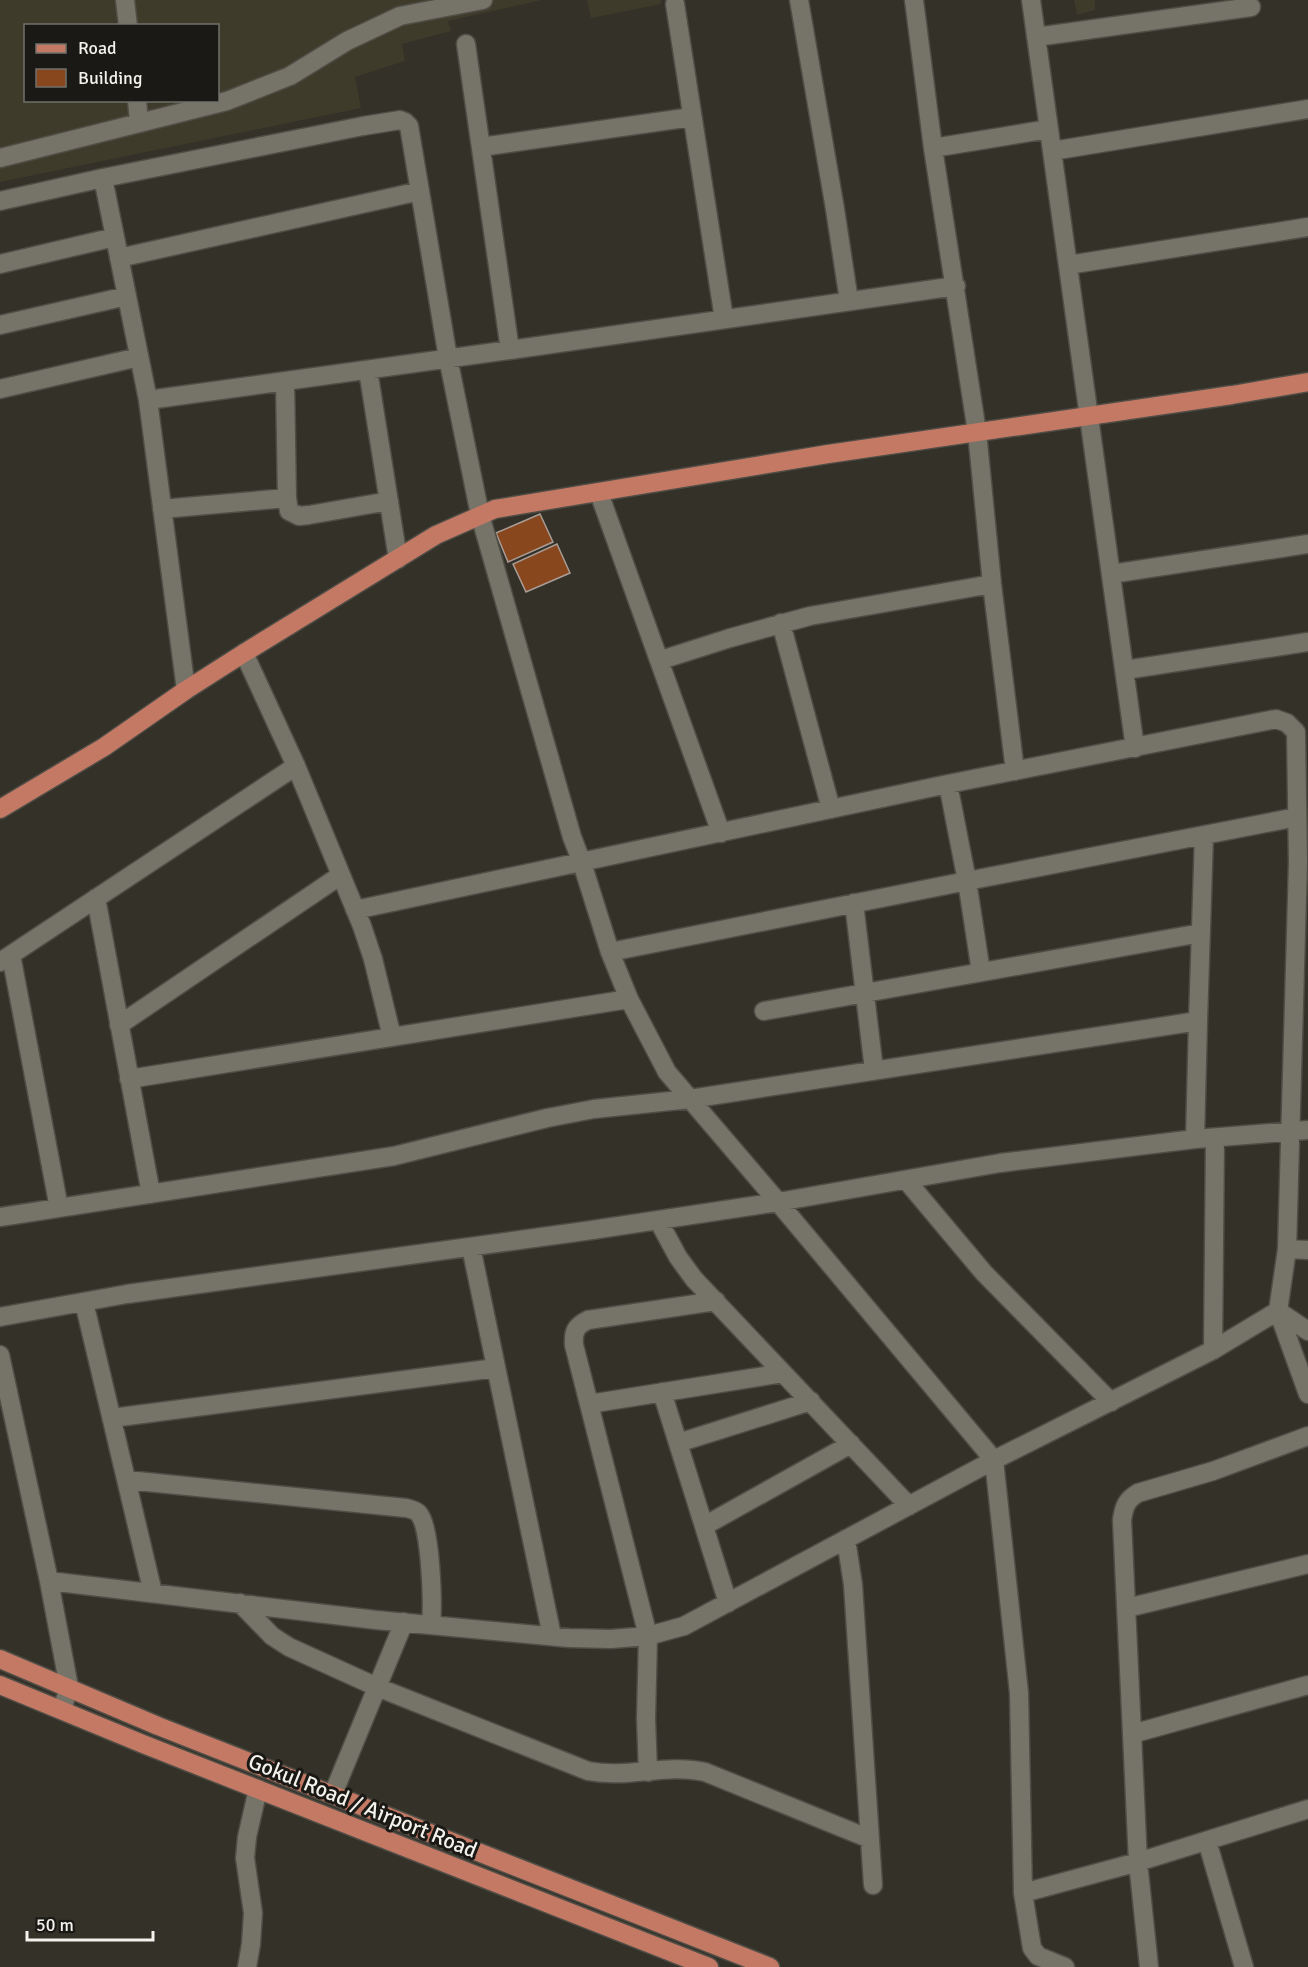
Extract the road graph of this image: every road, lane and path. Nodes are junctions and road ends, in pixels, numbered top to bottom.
1 (125, 0) edge
2 (483, 0) edge
3 (799, 0) edge
4 (914, 0) edge
5 (1031, 0) edge
6 (675, 4) dead end
7 (1251, 7) dead end
8 (128, 24) edge
9 (1036, 37) junction
10 (466, 44) dead end
11 (137, 102) edge
12 (1308, 109) edge
13 (692, 117) junction
14 (139, 123) junction
15 (1049, 129) junction
16 (481, 147) junction
17 (933, 148) junction
18 (1052, 152) junction
19 (0, 158) edge
20 (103, 178) junction
21 (420, 191) junction
22 (0, 201) edge
23 (1308, 227) edge
24 (115, 237) junction
25 (119, 258) junction
26 (0, 264) edge
27 (1068, 265) junction
28 (956, 286) junction
29 (127, 296) junction
30 (849, 301) junction
31 (724, 319) junction
32 (0, 325) edge
33 (510, 350) junction
34 (139, 357) junction
35 (448, 358) junction
36 (368, 370) junction
37 (285, 381) junction
38 (1308, 382) edge
39 (0, 389) edge
40 (148, 400) junction
41 (1088, 416) junction
42 (976, 432) junction
43 (599, 493) junction
44 (287, 498) junction
45 (389, 501) junction
46 (162, 509) junction
47 (480, 515) junction
48 (1308, 544) edge
49 (398, 559) junction
50 (1111, 574) junction
51 (992, 584) junction
52 (781, 623) junction
53 (1308, 642) edge
54 (244, 653) junction
55 (661, 660) junction
56 (1125, 670) junction
57 (186, 690) junction
58 (1302, 731) edge
59 (1135, 748) junction
60 (296, 766) junction
61 (1015, 771) junction
62 (948, 784) junction
63 (831, 808) junction
64 (0, 810) edge
65 (1297, 817) junction
66 (721, 832) junction
67 (1204, 836) junction
68 (1303, 862) edge
69 (582, 863) junction
70 (341, 874) junction
71 (967, 881) junction
72 (96, 898) junction
73 (854, 903) junction
74 (355, 910) junction
75 (1201, 933) junction
76 (610, 952) junction
77 (5, 958) edge
78 (981, 972) junction
79 (865, 993) junction
80 (629, 999) junction
81 (764, 1011) dead end
82 (1198, 1021) junction
83 (119, 1025) junction
84 (392, 1037) junction
85 (874, 1070) junction
86 (129, 1079) junction
87 (690, 1099) junction
88 (1308, 1130) edge
89 (1289, 1132) junction
90 (1215, 1138) junction
91 (1195, 1139) junction
92 (906, 1180) junction
93 (151, 1194) junction
94 (778, 1202) junction
95 (59, 1208) junction
96 (0, 1217) edge
97 (658, 1220) junction
98 (471, 1247) junction
99 (1287, 1249) junction
100 (1308, 1250) edge
101 (716, 1301) junction
102 (84, 1302) junction
103 (1278, 1311) junction
104 (0, 1317) edge
105 (1308, 1331) edge
106 (1213, 1350) junction
107 (0, 1355) edge
108 (496, 1368) junction
109 (783, 1372) junction
110 (663, 1392) junction
111 (1308, 1394) edge
112 (811, 1401) junction
113 (1111, 1402) junction
114 (589, 1404) junction
115 (112, 1418) junction
116 (1308, 1436) edge
117 (678, 1443) junction
118 (851, 1444) junction
119 (994, 1460) junction
120 (127, 1480) junction
121 (909, 1506) junction
122 (704, 1526) junction
123 (846, 1539) junction
124 (1308, 1564) edge
125 (49, 1581) junction
126 (153, 1593) junction
127 (728, 1603) junction
128 (240, 1604) junction
129 (1126, 1608) junction
130 (404, 1622) junction
131 (432, 1625) junction
132 (552, 1636) junction
133 (648, 1636) junction
134 (0, 1659) edge
135 (0, 1685) edge
136 (1308, 1685) edge
137 (69, 1687) junction
138 (376, 1688) junction
139 (62, 1710) junction
140 (1132, 1734) junction
141 (648, 1772) junction
142 (258, 1789) junction
143 (333, 1794) junction
144 (1308, 1809) edge
145 (870, 1839) junction
146 (1207, 1841) junction
147 (1138, 1862) junction
148 (873, 1885) dead end
149 (1023, 1893) junction
150 (247, 1967) edge
151 (709, 1967) edge
152 (770, 1967) edge
153 (1065, 1967) edge
154 (1149, 1967) edge
155 (1244, 1967) edge

1 - 8 street
2 - 14 street
3 - 30 street
4 - 17 street
5 - 9 street
6 - 13 street
7 - 9 street
9 - 15 street
10 - 16 street
11 - 14 street
12 - 18 street
13 - 16 street
13 - 31 street
14 - 19 street
15 - 17 street
15 - 18 street
16 - 33 street
17 - 28 street
18 - 27 street
20 - 21 street
20 - 22 street
20 - 24 street
21 - 25 street
21 - 35 street
23 - 27 street
24 - 25 street
24 - 26 street
25 - 29 street
27 - 41 street
28 - 30 street
28 - 42 street
29 - 32 street
29 - 34 street
30 - 31 street
31 - 33 street
33 - 35 street
34 - 39 street
34 - 40 street
35 - 36 street
35 - 47 street
36 - 37 street
36 - 45 street
37 - 40 street
37 - 44 street
38 - 41 main road
40 - 46 street
41 - 42 main road
41 - 50 street
42 - 43 main road
42 - 51 street
43 - 47 main road
43 - 55 street
44 - 45 street
44 - 46 street
45 - 49 street
46 - 57 street
47 - 49 main road
47 - 69 street
48 - 50 street
49 - 54 main road
50 - 56 street
51 - 52 street
51 - 61 street
52 - 55 street
52 - 63 street
53 - 56 street
54 - 57 main road
54 - 60 street
55 - 66 street
56 - 59 street
57 - 64 main road
58 - 59 street
58 - 65 street
59 - 61 street
60 - 70 street
60 - 72 street
61 - 62 street
62 - 63 street
62 - 71 street
63 - 66 street
65 - 67 street
65 - 68 street
66 - 69 street
67 - 71 street
67 - 75 street
68 - 89 street
69 - 74 street
69 - 76 street
70 - 74 street
70 - 83 street
71 - 73 street
71 - 78 street
72 - 77 street
72 - 83 street
73 - 76 street
73 - 79 street
74 - 84 street
75 - 78 street
75 - 82 street
76 - 80 street
77 - 95 street
78 - 79 street
79 - 81 street
79 - 85 street
80 - 84 street
80 - 87 street
82 - 85 street
82 - 91 street
83 - 86 street
84 - 86 street
85 - 87 street
86 - 93 street
87 - 93 street
87 - 94 street
88 - 89 street
89 - 90 street
89 - 99 street
90 - 91 street
90 - 106 street
91 - 92 street
92 - 94 street
92 - 113 street
93 - 95 street
94 - 97 street
94 - 119 street
95 - 96 street
97 - 98 street
97 - 101 street
98 - 102 street
98 - 108 street
99 - 100 street
99 - 103 street
101 - 109 street
101 - 114 street
102 - 104 street
102 - 115 street
103 - 105 street
103 - 106 street
103 - 111 street
106 - 113 street
107 - 125 street
108 - 115 street
108 - 132 street
109 - 110 street
109 - 112 street
110 - 114 street
110 - 117 street
112 - 117 street
112 - 118 street
113 - 119 street
114 - 133 street
115 - 120 street
116 - 129 street
117 - 122 street
118 - 121 street
118 - 122 street
119 - 121 street
119 - 149 street
120 - 126 street
120 - 131 street
121 - 123 street
122 - 127 street
123 - 127 street
123 - 145 street
124 - 129 street
125 - 126 street
125 - 137 street
126 - 128 street
127 - 133 street
128 - 130 street
128 - 138 street
129 - 140 street
130 - 131 street
130 - 138 street
131 - 132 street
132 - 133 street
133 - 141 street
134 - 137 main road
135 - 139 main road, Gokul Road / Airport Road
136 - 140 street
137 - 139 street
137 - 143 main road
138 - 141 street
138 - 143 street
139 - 142 main road, Gokul Road / Airport Road
140 - 147 street
141 - 145 street
142 - 150 street
142 - 151 main road, Gokul Road / Airport Road
143 - 152 main road
144 - 146 street
145 - 148 street
146 - 147 street
146 - 155 street
147 - 149 street
147 - 154 street
149 - 153 street

